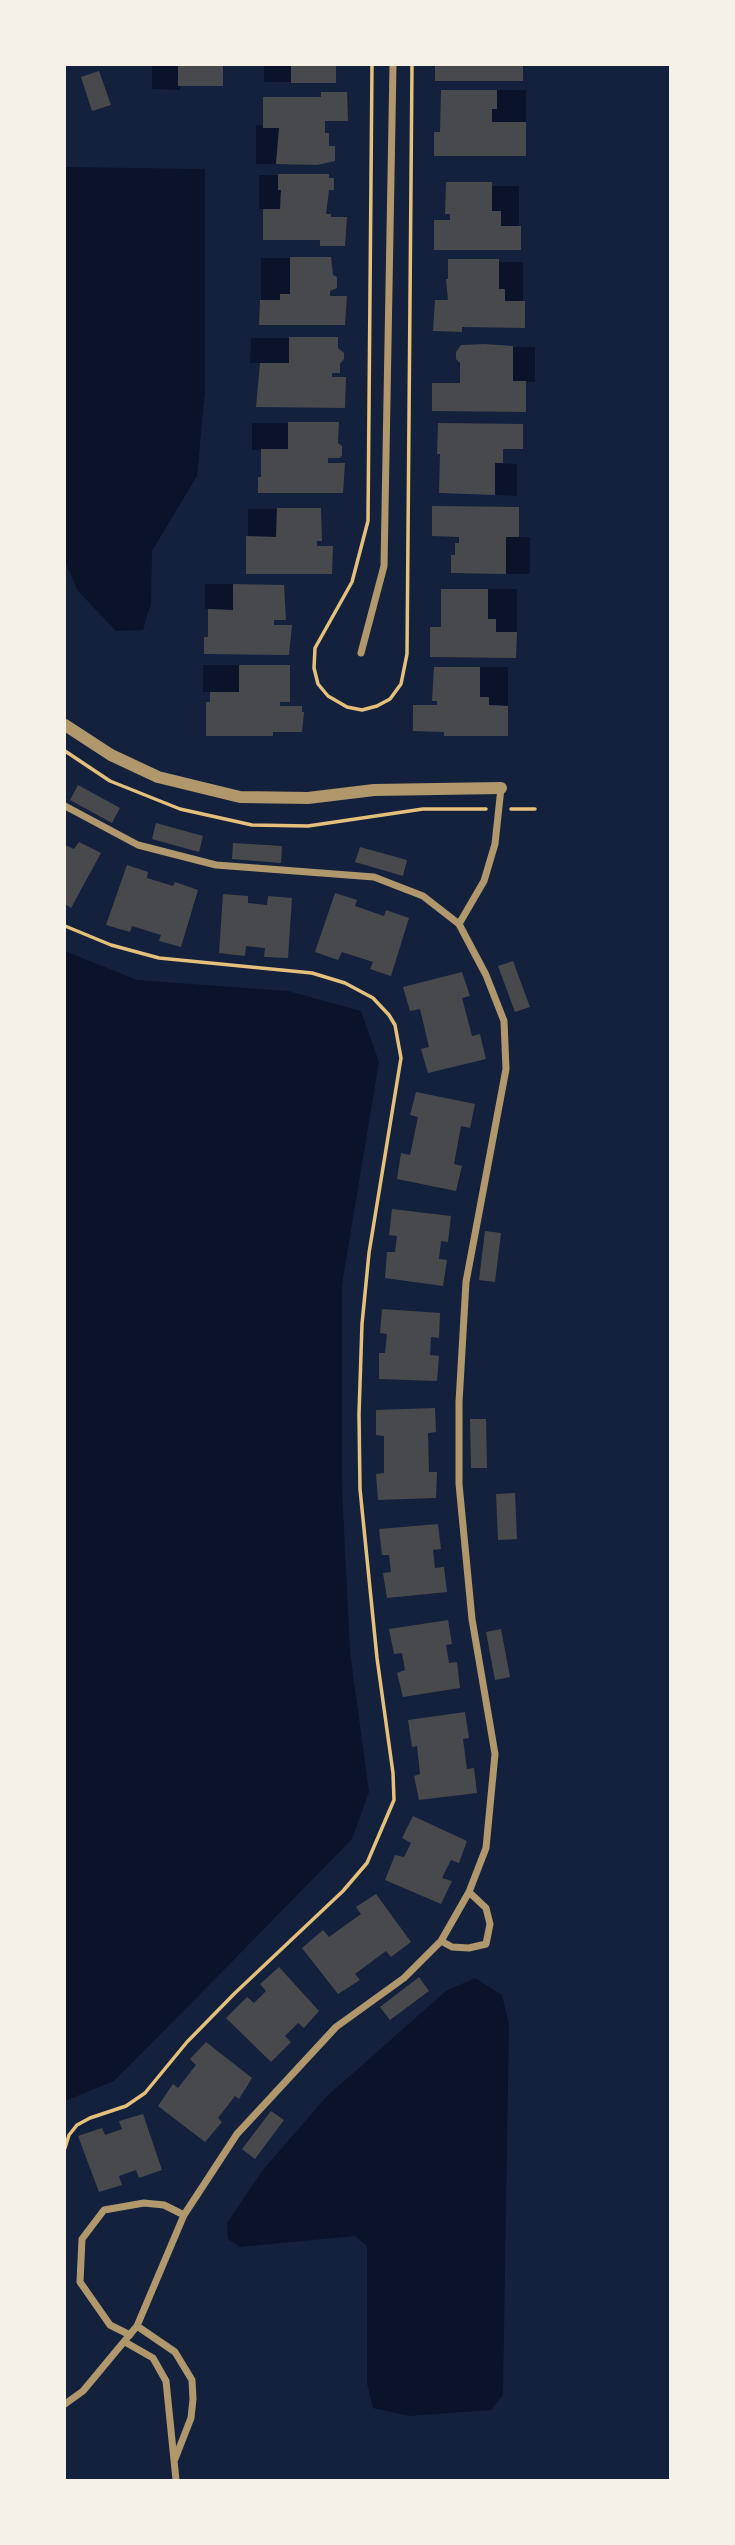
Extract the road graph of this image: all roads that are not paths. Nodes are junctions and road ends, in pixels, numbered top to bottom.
1 (393, 65) edge
2 (361, 653) dead end
3 (65, 725) edge
4 (501, 788) joint
5 (65, 806) edge
6 (459, 923) junction
7 (469, 1892) junction
8 (441, 1941) junction
9 (184, 2215) junction
10 (137, 2326) junction
11 (130, 2335) junction
12 (125, 2342) junction
13 (65, 2404) edge
14 (175, 2459) junction
15 (176, 2480) edge

1 - 2 street
3 - 4 street
4 - 6 street
5 - 6 street
6 - 7 street
7 - 8 street
7 - 8 street
8 - 9 street
9 - 10 street
9 - 11 street
10 - 11 street
10 - 14 street
11 - 12 street
12 - 13 street
12 - 14 street
14 - 15 street

